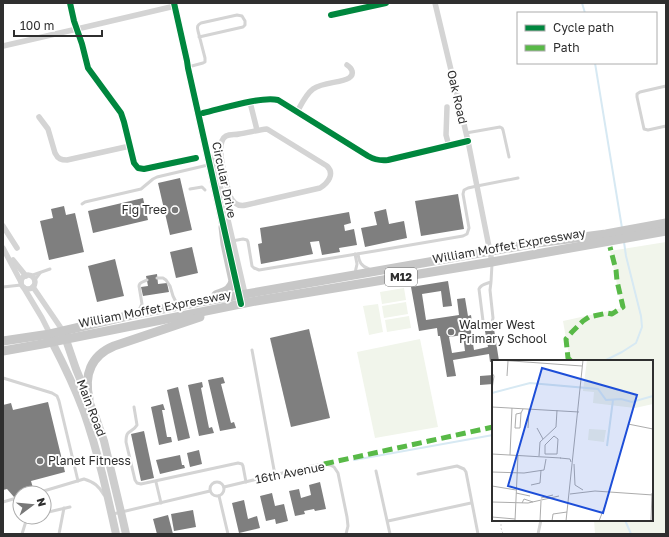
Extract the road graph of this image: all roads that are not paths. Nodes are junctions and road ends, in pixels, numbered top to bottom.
1 (70, 3) edge
2 (386, 3) edge
3 (435, 3) edge
4 (175, 4) edge
5 (331, 15) dead end
6 (77, 29) junction
7 (199, 37) junction
8 (3, 46) edge
9 (189, 65) junction
10 (347, 65) dead end
11 (666, 86) edge
12 (250, 102) junction
13 (447, 107) dead end
14 (297, 112) junction
15 (203, 113) junction
16 (39, 118) dead end
17 (666, 126) edge
18 (257, 130) junction
19 (466, 133) junction
20 (468, 141) junction
21 (130, 146) junction
22 (449, 146) junction
23 (509, 157) dead end
24 (196, 158) dead end
25 (212, 165) junction
26 (518, 178) dead end
27 (477, 186) junction
28 (190, 189) dead end
29 (205, 190) dead end
30 (82, 204) dead end
31 (666, 223) edge
32 (3, 226) edge
33 (223, 227) junction
34 (666, 231) edge
35 (634, 233) junction
36 (606, 238) junction
37 (232, 241) junction
38 (16, 248) dead end
39 (4, 250) edge
40 (490, 251) junction
41 (357, 254) junction
42 (492, 262) junction
43 (50, 269) dead end
44 (375, 272) junction
45 (40, 274) junction
46 (355, 275) junction
47 (157, 278) dead end
48 (31, 280) junction
49 (147, 280) dead end
50 (491, 282) junction
51 (22, 285) junction
52 (3, 287) edge
53 (243, 299) junction
54 (204, 301) junction
55 (179, 306) junction
56 (213, 310) junction
57 (136, 314) junction
58 (64, 335) junction
59 (51, 338) junction
60 (3, 341) edge
61 (3, 350) edge
62 (252, 350) dead end
63 (3, 378) edge
64 (89, 399) junction
65 (134, 406) dead end
66 (376, 471) dead end
67 (418, 474) dead end
68 (275, 475) junction
69 (78, 481) junction
70 (156, 482) junction
71 (246, 482) junction
72 (224, 487) junction
73 (52, 489) edge
74 (210, 491) junction
75 (219, 496) junction
76 (161, 503) junction
77 (471, 503) junction
78 (70, 507) dead end
79 (64, 508) junction
80 (52, 511) edge
81 (122, 512) junction
82 (112, 514) junction
83 (388, 521) junction
84 (541, 521) edge
85 (60, 534) edge
86 (116, 534) edge
87 (126, 534) edge
88 (228, 534) edge
89 (342, 534) edge
90 (346, 534) edge
91 (390, 534) edge
92 (478, 534) edge
93 (538, 534) edge

1 - 6 street
2 - 5 street
3 - 19 street, Oak Road
4 - 6 street
4 - 9 street, Circular Drive
6 - 8 street
6 - 21 street
7 - 7 lane
7 - 9 lane
9 - 15 street, Circular Drive
9 - 25 street, Circular Drive
10 - 14 street
11 - 17 lane
12 - 14 street
12 - 15 street
12 - 18 street
13 - 22 street
14 - 22 street
15 - 25 street, Circular Drive
16 - 21 street
18 - 18 street
19 - 20 street, Oak Road
19 - 23 lane
20 - 22 street
20 - 27 street, Oak Road
21 - 24 street
25 - 30 lane
25 - 33 street, Circular Drive
25 - 37 street, Circular Drive
26 - 27 lane
27 - 40 street, Oak Road
27 - 41 lane
28 - 29 lane
31 - 35 main road, William Moffet Expressway / M12
32 - 38 street
33 - 53 street, Circular Drive
33 - 54 main road
34 - 35 main road, William Moffet Expressway / M12
35 - 36 main road, William Moffet Expressway / M12
36 - 40 main road, William Moffet Expressway / M12
36 - 42 main road, William Moffet Expressway / M12
37 - 41 lane
37 - 53 street, Circular Drive
39 - 48 street
39 - 51 street
40 - 42 street, Oak Road
40 - 44 main road, William Moffet Expressway / M12
41 - 44 lane
41 - 46 lane
42 - 50 lane
42 - 53 main road, William Moffet Expressway / M12
43 - 45 lane
44 - 46 main road, William Moffet Expressway / M12
45 - 48 lane
45 - 48 lane
46 - 53 main road, William Moffet Expressway / M12
47 - 55 lane
48 - 51 street
48 - 51 street
48 - 58 street
49 - 57 lane
50 - 50 lane
51 - 52 lane
51 - 59 street
53 - 54 main road, M12
53 - 56 main road, William Moffet Expressway / M12
54 - 55 main road, M12
55 - 57 main road, M12
56 - 58 main road, William Moffet Expressway / M12
56 - 64 main road
57 - 58 main road, M12
58 - 59 main road, M12
58 - 64 main road, Main Road
59 - 60 main road, M12
59 - 61 main road, M12
59 - 82 main road, Main Road
62 - 68 lane
63 - 69 lane
64 - 81 main road, Main Road
65 - 70 lane
66 - 83 lane
67 - 77 lane
68 - 71 lane, 16th Avenue
68 - 90 lane, 16th Avenue
69 - 73 lane
69 - 82 lane
70 - 71 lane
70 - 76 lane
71 - 72 lane, 16th Avenue
72 - 74 lane, 16th Avenue
72 - 75 lane
74 - 75 lane
74 - 76 lane, 16th Avenue
75 - 88 lane
76 - 81 lane, 16th Avenue
77 - 83 lane
77 - 92 lane
78 - 79 lane
79 - 80 lane
79 - 85 lane
81 - 82 lane, 16th Avenue
81 - 87 main road, Main Road
82 - 86 main road, Main Road
83 - 91 lane
84 - 93 lane
89 - 90 lane

